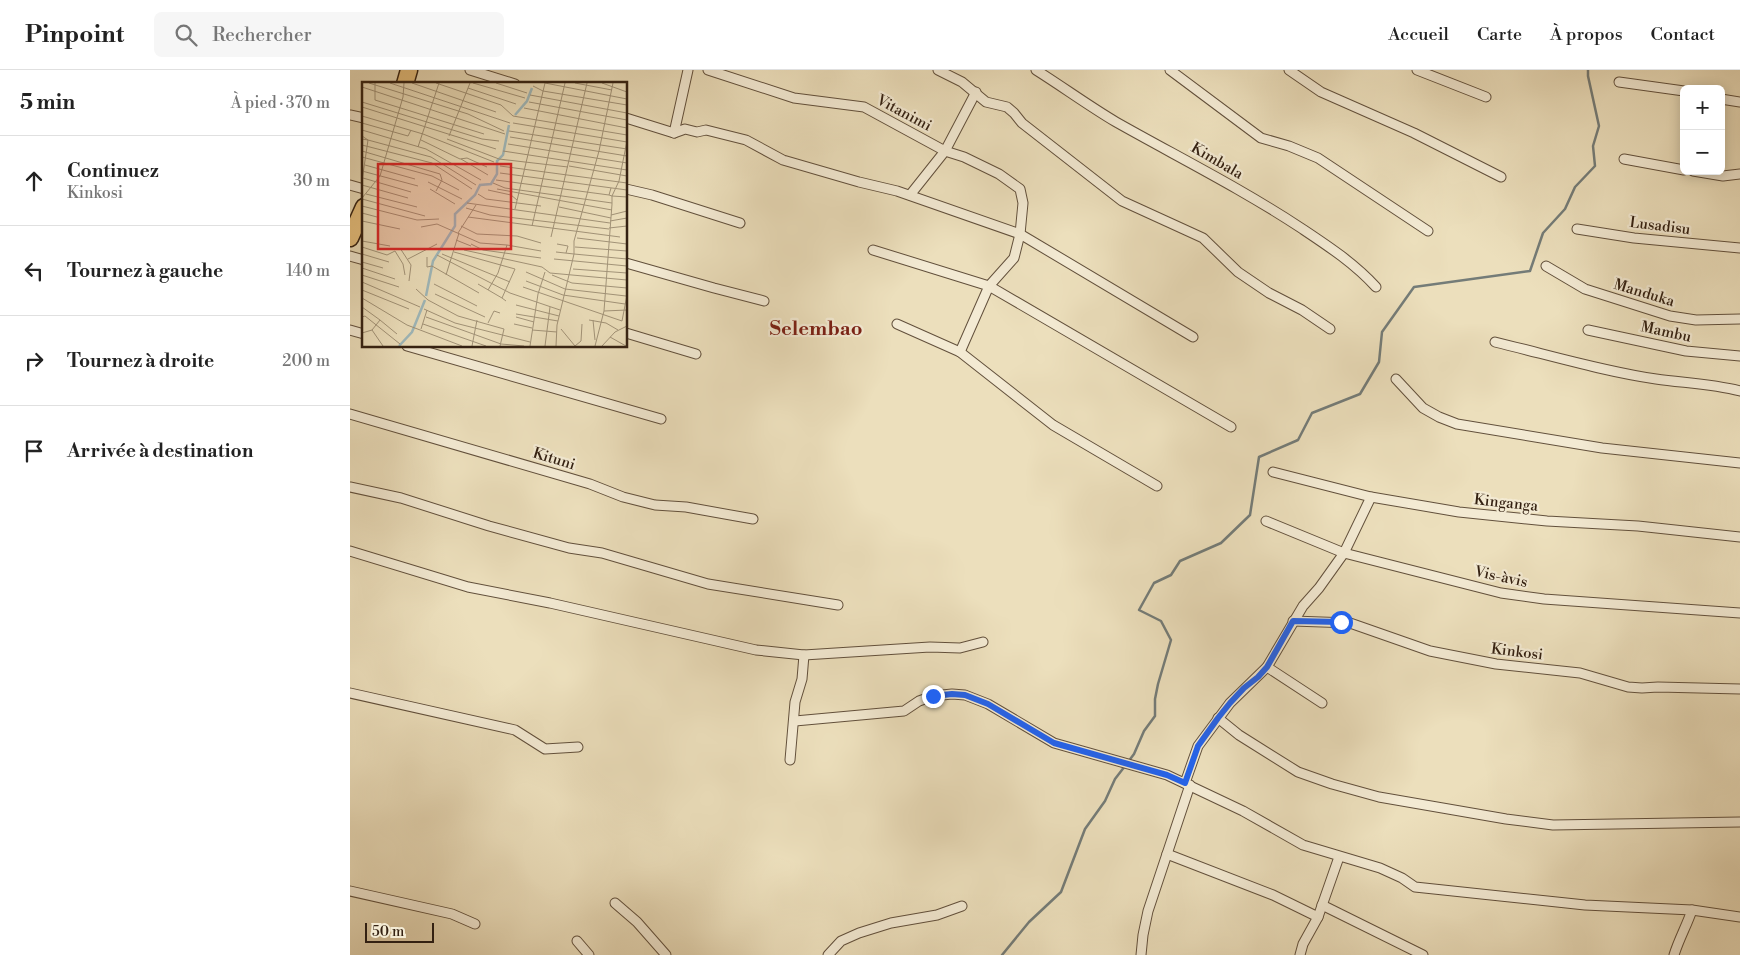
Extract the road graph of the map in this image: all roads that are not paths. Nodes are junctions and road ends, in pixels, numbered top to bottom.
1 (470, 70) edge
2 (688, 70) edge
3 (708, 70) edge
4 (938, 70) edge
5 (1036, 70) edge
6 (1170, 70) edge
7 (1289, 70) edge
8 (1417, 70) edge
9 (509, 82) edge
10 (1619, 82) dead end
11 (1680, 90) edge
12 (976, 92) junction
13 (1486, 97) dead end
14 (1725, 100) edge
15 (1740, 102) edge
16 (628, 119) edge
17 (674, 132) junction
18 (945, 151) junction
19 (1624, 159) dead end
20 (1680, 169) edge
21 (1740, 174) edge
22 (1717, 175) edge
23 (1501, 177) dead end
24 (628, 189) edge
25 (910, 195) junction
26 (362, 211) edge
27 (740, 223) dead end
28 (1577, 228) dead end
29 (1428, 231) dead end
30 (1020, 234) junction
31 (350, 238) edge
32 (1740, 248) edge
33 (874, 250) dead end
34 (628, 264) edge
35 (1546, 266) dead end
36 (990, 286) junction
37 (1376, 287) dead end
38 (764, 301) dead end
39 (1740, 319) edge
40 (897, 324) dead end
41 (1330, 329) dead end
42 (1588, 330) dead end
43 (628, 334) edge
44 (1194, 338) dead end
45 (1495, 342) dead end
46 (414, 348) edge
47 (960, 352) junction
48 (696, 354) dead end
49 (1740, 356) edge
50 (1396, 379) dead end
51 (1740, 391) edge
52 (350, 414) edge
53 (661, 419) dead end
54 (1231, 428) dead end
55 (1740, 463) edge
56 (1273, 472) dead end
57 (350, 486) edge
58 (1157, 486) dead end
59 (1371, 497) junction
60 (753, 519) dead end
61 (1266, 521) dead end
62 (1740, 537) edge
63 (350, 551) edge
64 (1344, 553) junction
65 (838, 605) dead end
66 (1740, 613) edge
67 (1293, 621) junction
68 (984, 642) dead end
69 (804, 655) junction
70 (1267, 667) junction
71 (1740, 689) edge
72 (350, 693) edge
73 (1322, 703) dead end
74 (1218, 718) junction
75 (795, 721) junction
76 (578, 748) dead end
77 (790, 760) dead end
78 (1187, 784) junction
79 (1740, 822) edge
80 (1167, 854) junction
81 (1339, 857) junction
82 (350, 891) edge
83 (615, 903) dead end
84 (1322, 905) junction
85 (962, 906) dead end
86 (1692, 910) junction
87 (1318, 917) junction
88 (1740, 917) edge
89 (475, 924) dead end
90 (577, 941) dead end
91 (589, 955) edge
92 (666, 955) edge
93 (828, 955) edge
94 (1142, 955) edge
95 (1300, 955) edge
96 (1423, 955) edge
97 (1674, 955) edge

1 - 9 street
2 - 17 street
3 - 18 street, Vitanimi
4 - 12 street
5 - 37 street, Kimbala
6 - 29 street
7 - 23 street
8 - 13 street
10 - 11 street
12 - 18 street
12 - 41 street
14 - 15 street
16 - 17 street
17 - 25 street
18 - 25 street
18 - 30 street, Vitanimi
19 - 20 street
21 - 22 street
24 - 27 street
25 - 30 street
26 - 31 highway
28 - 32 street, Lusadisu
30 - 36 street
30 - 44 street
33 - 36 street
34 - 38 street
35 - 39 street, Manduka
36 - 47 street
36 - 54 street
40 - 47 street
42 - 49 street, Mambu
43 - 48 street
45 - 51 street
46 - 53 street
47 - 58 street
50 - 55 street
52 - 60 street, Kituni
56 - 59 street, Kinganga
57 - 65 street
59 - 62 street, Kinganga
59 - 64 street
61 - 64 street, Vis-àvis
63 - 69 street
64 - 66 street, Vis-àvis
64 - 67 street
67 - 70 street
67 - 71 street, Kinkosi
68 - 69 street
69 - 75 street
70 - 73 street
70 - 74 street
72 - 76 street
74 - 78 street
74 - 79 street
75 - 77 street
75 - 78 street
78 - 80 street
78 - 81 street
80 - 87 street
80 - 94 street
81 - 84 street
81 - 86 street
82 - 89 street
83 - 92 street
84 - 87 street
84 - 96 street
85 - 93 street
86 - 88 street
86 - 97 street
87 - 95 street
90 - 91 street

